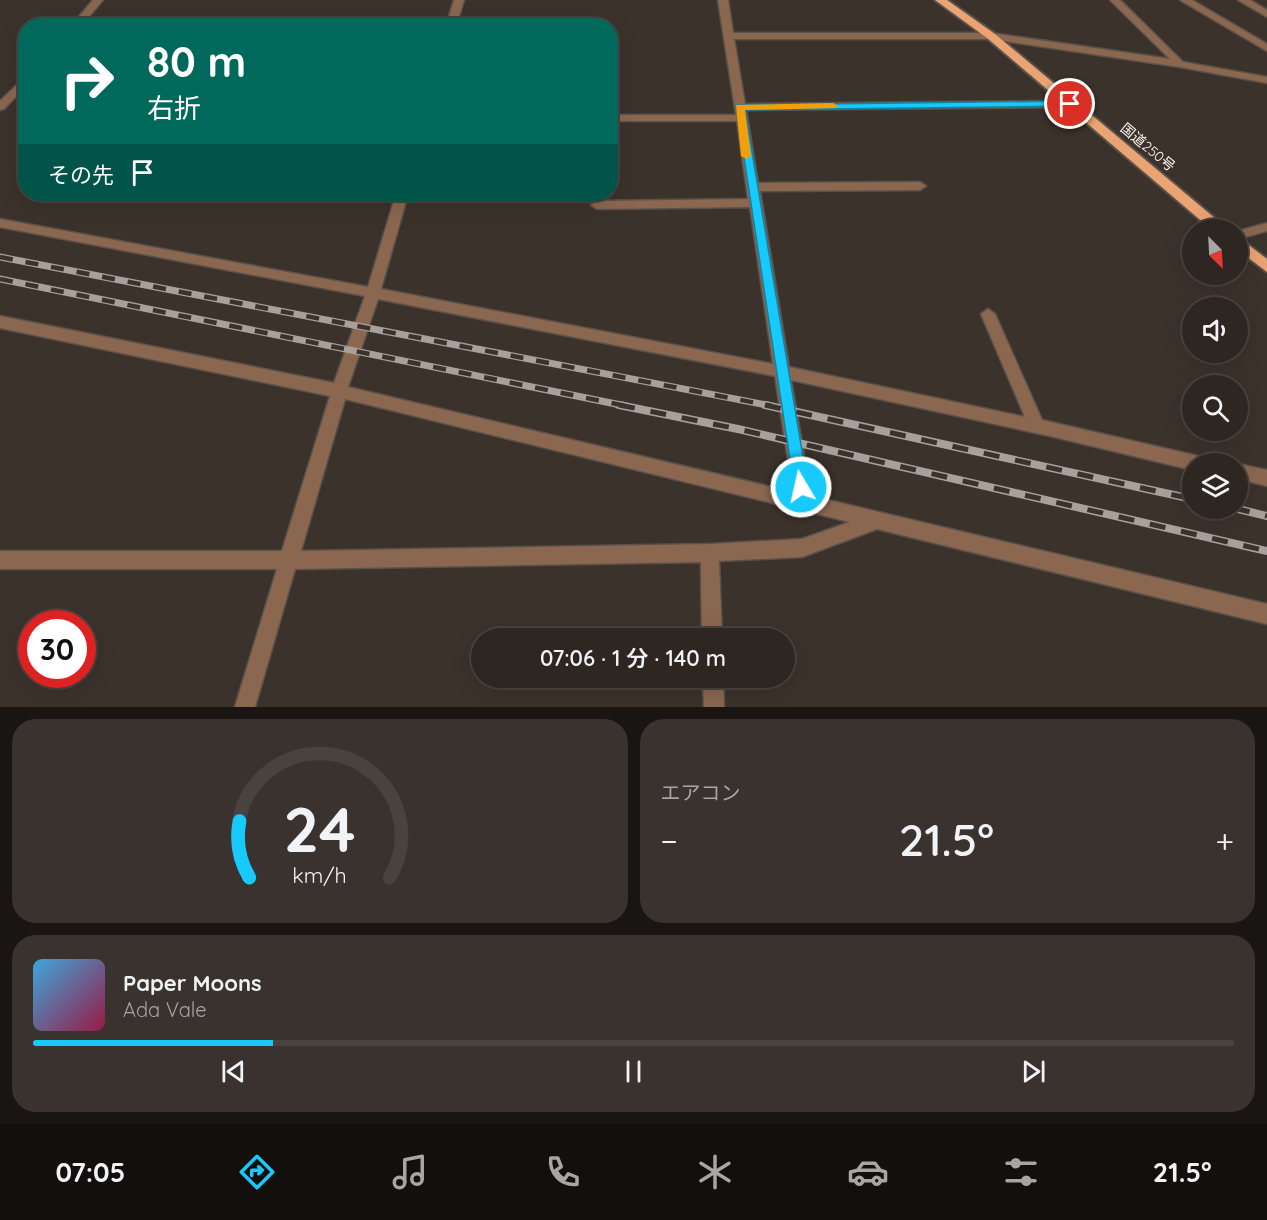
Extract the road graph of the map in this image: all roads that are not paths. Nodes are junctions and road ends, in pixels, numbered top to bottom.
1 (98, 0) edge
2 (459, 0) edge
3 (723, 0) edge
4 (940, 0) edge
5 (1115, 0) edge
6 (1185, 0) edge
7 (1243, 0) edge
8 (1267, 14) edge
9 (82, 18) edge
10 (453, 18) edge
11 (728, 36) junction
12 (992, 36) junction
13 (1267, 48) edge
14 (1180, 63) junction
15 (1267, 80) edge
16 (18, 88) edge
17 (1070, 104) junction
18 (0, 107) edge
19 (740, 113) junction
20 (618, 118) edge
21 (920, 186) dead end
22 (751, 187) junction
23 (400, 201) edge
24 (753, 203) junction
25 (597, 205) dead end
26 (1209, 219) edge
27 (0, 223) edge
28 (1267, 227) edge
29 (1248, 232) edge
30 (1248, 251) edge
31 (1267, 267) edge
32 (373, 294) junction
33 (988, 314) dead end
34 (0, 322) edge
35 (782, 372) junction
36 (339, 391) junction
37 (1036, 424) junction
38 (1182, 460) edge
39 (1248, 474) edge
40 (1267, 478) edge
41 (803, 502) junction
42 (878, 520) junction
43 (710, 553) junction
44 (0, 560) edge
45 (289, 560) junction
46 (1267, 614) edge
47 (712, 628) edge
48 (713, 688) edge
49 (244, 707) edge
50 (714, 707) edge

1 - 9 street
2 - 10 street
3 - 11 street
4 - 12 highway, 国道250号
5 - 14 street
6 - 13 street
7 - 8 street
11 - 12 street
11 - 19 street
12 - 14 street
12 - 17 highway, 国道250号
14 - 15 street
16 - 18 street
17 - 19 street
17 - 26 highway, 国道250号
19 - 20 street
19 - 22 street
21 - 22 street
22 - 24 street
23 - 32 street
24 - 25 street
24 - 35 street
27 - 32 street
28 - 29 street
30 - 31 highway
32 - 35 street
32 - 36 street
33 - 37 street
34 - 36 street
35 - 37 street
35 - 41 street
36 - 41 street
36 - 45 street
37 - 38 street
39 - 40 street
41 - 42 street
42 - 43 street
42 - 46 street
43 - 45 street
43 - 47 street
44 - 45 street
45 - 49 street
48 - 50 street

